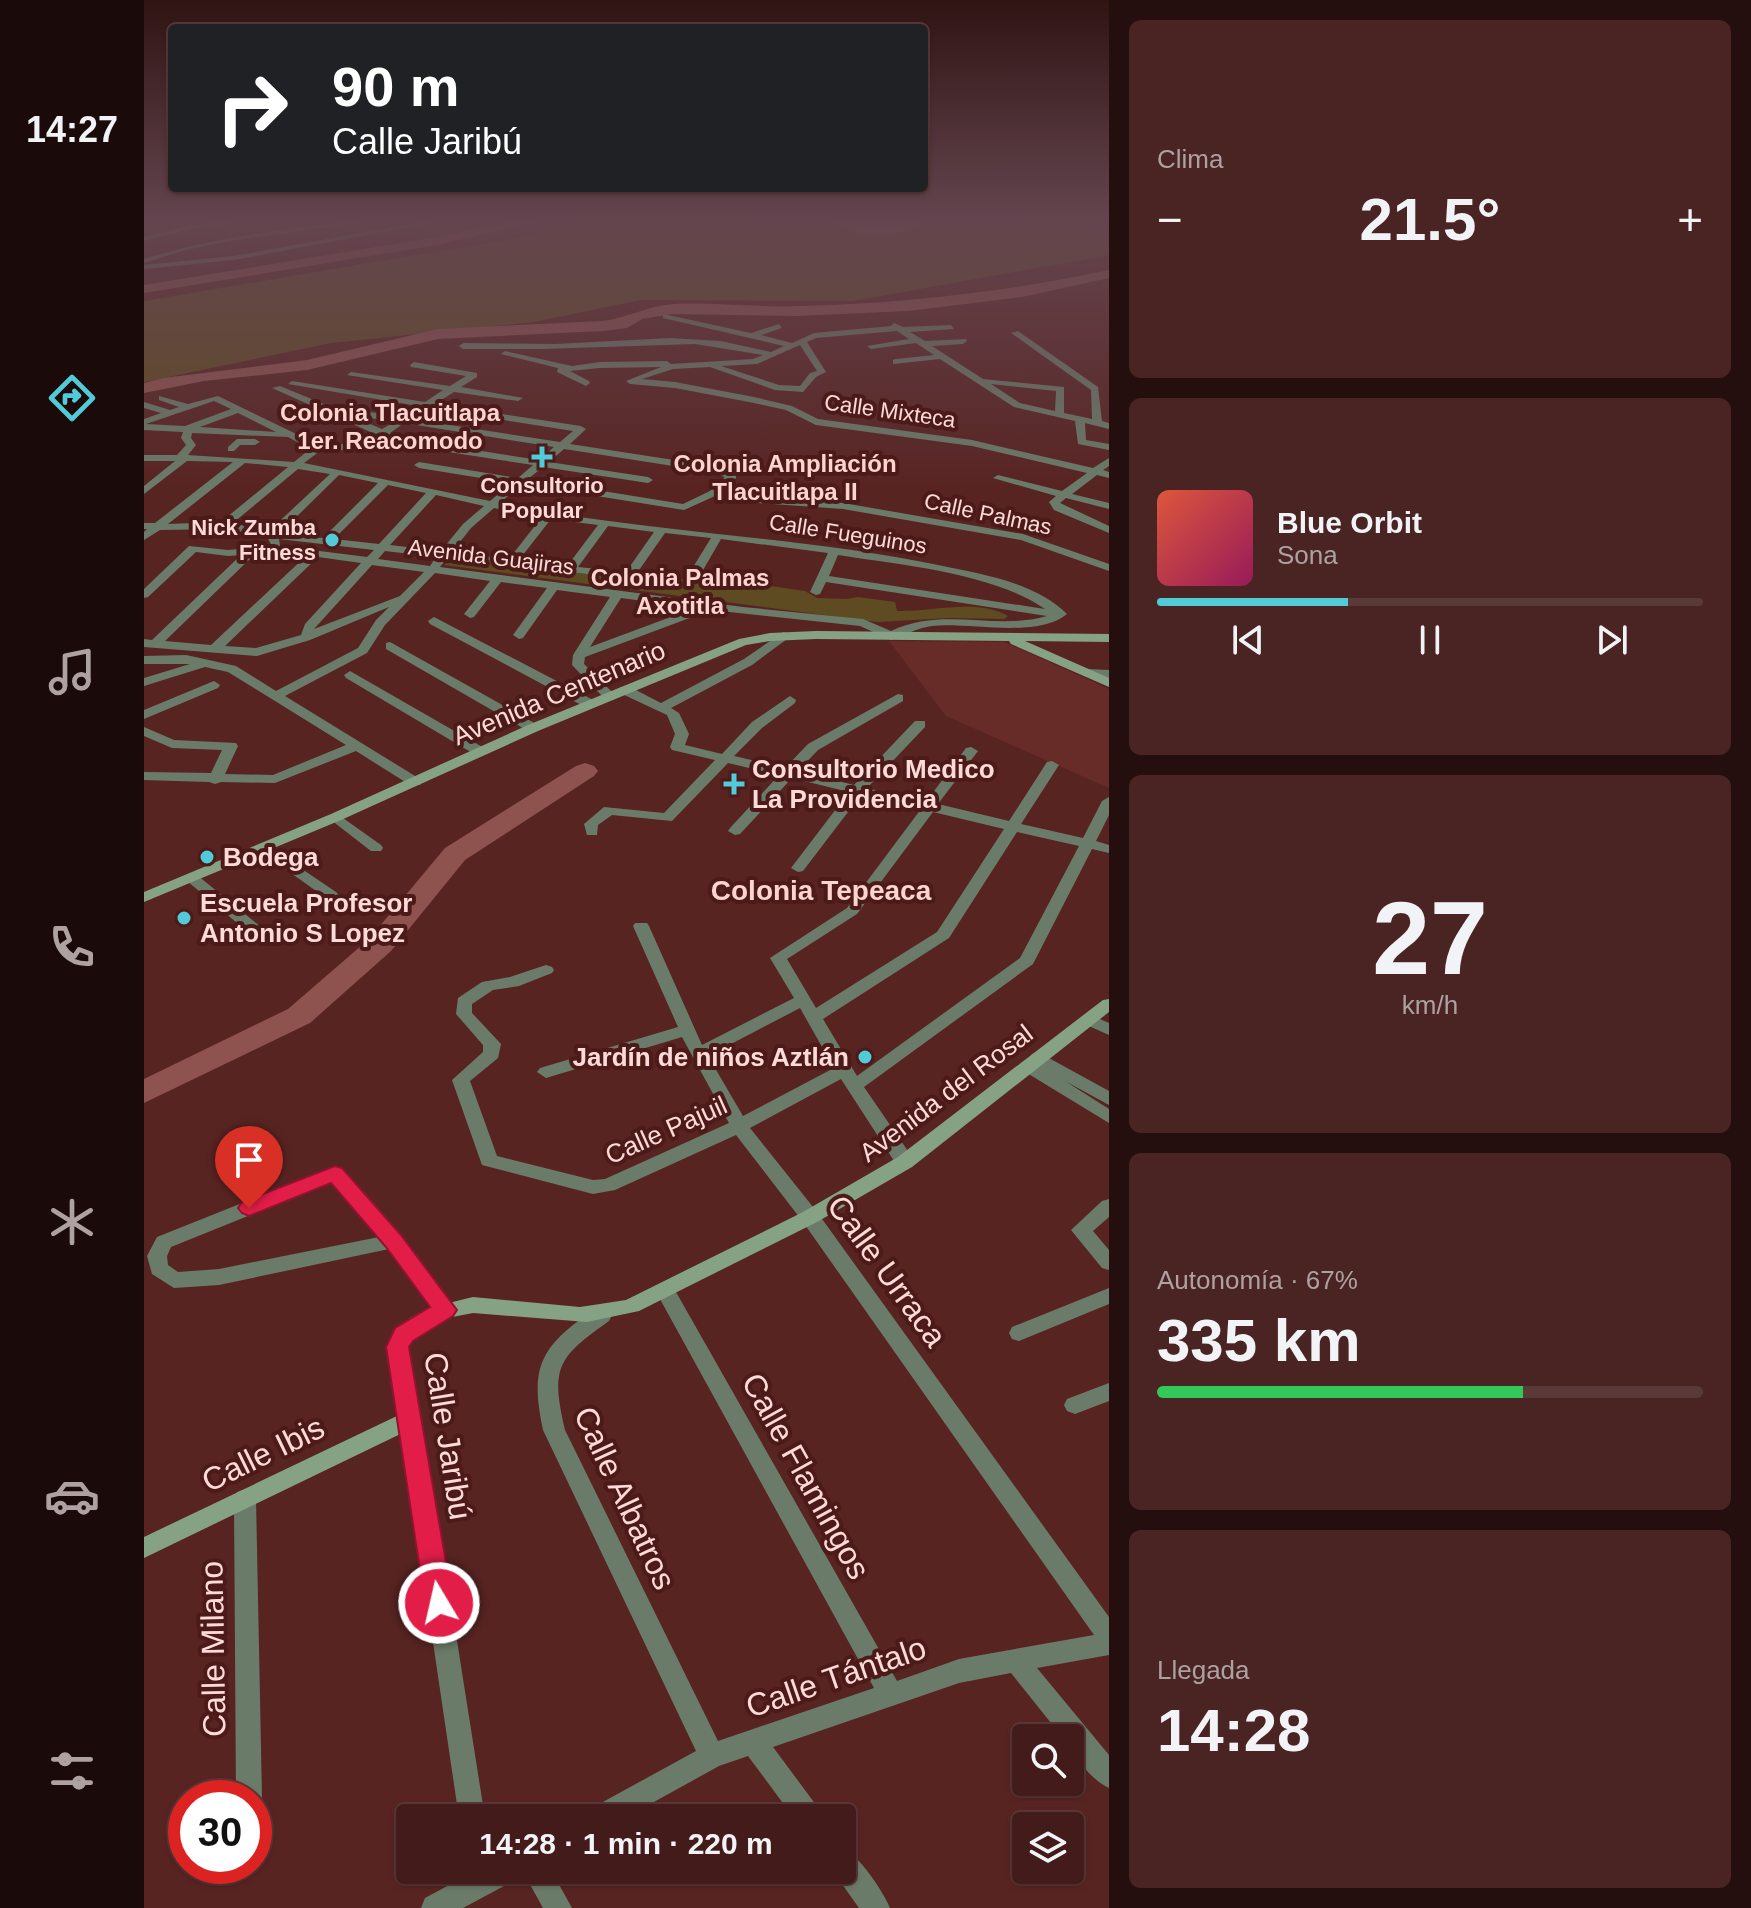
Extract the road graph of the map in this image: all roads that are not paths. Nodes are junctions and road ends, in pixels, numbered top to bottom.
1 (666, 316) dead end
2 (779, 326) dead end
3 (951, 327) dead end
4 (899, 328) junction
5 (1015, 333) dead end
6 (751, 336) junction
7 (801, 340) junction
8 (963, 341) dead end
9 (921, 342) junction
10 (791, 345) junction
11 (871, 346) dead end
12 (546, 347) junction
13 (770, 354) junction
14 (942, 356) junction
15 (754, 362) junction
16 (896, 362) dead end
17 (414, 365) dead end
18 (706, 365) junction
19 (555, 366) junction
20 (672, 366) junction
21 (570, 368) junction
22 (351, 375) dead end
23 (771, 376) dead end
24 (980, 381) junction
25 (586, 383) dead end
26 (292, 384) dead end
27 (277, 388) dead end
28 (453, 389) junction
29 (162, 398) dead end
30 (518, 398) dead end
31 (1109, 400) edge
32 (1097, 401) junction
33 (431, 404) junction
34 (144, 405) edge
35 (188, 407) junction
36 (324, 408) junction
37 (241, 409) junction
38 (170, 413) junction
39 (1059, 415) junction
40 (1080, 419) junction
41 (404, 420) junction
42 (1097, 423) junction
43 (144, 424) edge
44 (1109, 426) edge
45 (161, 427) junction
46 (189, 428) junction
47 (383, 433) junction
48 (281, 435) junction
49 (295, 436) junction
50 (144, 437) edge
51 (562, 444) junction
52 (1109, 447) edge
53 (317, 448) junction
54 (231, 449) dead end
55 (144, 458) edge
56 (182, 458) junction
57 (241, 461) junction
58 (1109, 461) edge
59 (540, 463) junction
60 (294, 464) junction
61 (419, 465) dead end
62 (1096, 472) junction
63 (336, 473) junction
64 (1109, 475) edge
65 (998, 478) dead end
66 (648, 480) dead end
67 (385, 482) junction
68 (518, 483) junction
69 (144, 491) edge
70 (433, 492) junction
71 (714, 493) junction
72 (1063, 495) junction
73 (493, 504) junction
74 (1109, 506) edge
75 (549, 515) junction
76 (605, 523) junction
77 (144, 526) edge
78 (223, 526) junction
79 (160, 527) junction
80 (661, 530) junction
81 (1109, 530) edge
82 (271, 535) junction
83 (718, 535) junction
84 (144, 537) edge
85 (324, 543) junction
86 (383, 548) junction
87 (279, 549) junction
88 (251, 552) junction
89 (834, 552) junction
90 (315, 554) junction
91 (446, 555) junction
92 (369, 562) junction
93 (512, 562) junction
94 (1109, 568) edge
95 (571, 569) junction
96 (432, 570) junction
97 (499, 577) junction
98 (693, 577) dead end
99 (821, 578) junction
100 (555, 585) junction
101 (816, 592) dead end
102 (618, 593) junction
103 (144, 595) edge
104 (403, 597) junction
105 (712, 606) junction
106 (470, 614) dead end
107 (1061, 614) junction
108 (434, 621) dead end
109 (519, 635) dead end
110 (783, 636) junction
111 (891, 636) junction
112 (306, 637) junction
113 (1006, 637) junction
114 (1109, 638) edge
115 (149, 644) edge
116 (390, 646) dead end
117 (214, 649) junction
118 (579, 655) junction
119 (144, 660) edge
120 (207, 662) junction
121 (1087, 673) junction
122 (1109, 674) edge
123 (350, 675) dead end
124 (144, 682) edge
125 (1109, 683) edge
126 (214, 685) dead end
127 (625, 690) junction
128 (277, 695) junction
129 (610, 696) junction
130 (898, 698) dead end
131 (790, 700) dead end
132 (590, 704) junction
133 (663, 707) junction
134 (144, 715) edge
135 (920, 724) dead end
136 (533, 728) junction
137 (144, 731) edge
138 (357, 746) junction
139 (479, 751) junction
140 (971, 751) dead end
141 (723, 758) junction
142 (1052, 765) dead end
143 (788, 774) junction
144 (144, 776) edge
145 (215, 780) junction
146 (415, 782) junction
147 (857, 790) junction
148 (1109, 801) edge
149 (929, 807) junction
150 (336, 817) junction
151 (1011, 826) junction
152 (735, 831) dead end
153 (592, 832) dead end
154 (1087, 844) junction
155 (265, 848) junction
156 (376, 848) dead end
157 (1109, 849) edge
158 (798, 868) dead end
159 (192, 878) junction
160 (331, 895) dead end
161 (145, 897) edge
162 (641, 926) dead end
163 (255, 930) dead end
164 (546, 970) dead end
165 (803, 1000) junction
166 (1109, 1004) edge
167 (813, 1018) junction
168 (1088, 1019) junction
169 (687, 1030) junction
170 (1109, 1030) edge
171 (698, 1054) junction
172 (1033, 1062) junction
173 (844, 1070) junction
174 (546, 1072) dead end
175 (854, 1086) junction
176 (1109, 1099) edge
177 (1109, 1117) edge
178 (739, 1126) junction
179 (905, 1162) junction
180 (1109, 1206) edge
181 (810, 1217) junction
182 (394, 1241) junction
183 (1109, 1263) edge
184 (665, 1290) junction
185 (1109, 1296) edge
186 (445, 1310) junction
187 (602, 1315) junction
188 (1019, 1333) dead end
189 (1109, 1392) edge
190 (1075, 1405) dead end
191 (411, 1419) junction
192 (245, 1499) junction
193 (144, 1548) edge
194 (1109, 1637) edge
195 (1109, 1644) edge
196 (1016, 1661) junction
197 (891, 1694) junction
198 (753, 1742) junction
199 (712, 1756) junction
200 (1109, 1775) edge
201 (249, 1780) edge
202 (470, 1804) edge
203 (625, 1804) edge
204 (800, 1804) edge
205 (856, 1881) edge
206 (473, 1884) edge
207 (544, 1884) edge
208 (435, 1908) edge
209 (558, 1908) edge
210 (876, 1908) edge

1 - 6 street
2 - 6 street
3 - 4 street
4 - 7 street
4 - 9 street
5 - 32 street
6 - 10 street
7 - 10 street
7 - 18 street
8 - 9 street
9 - 11 street
9 - 14 street
10 - 13 street
12 - 13 street
12 - 19 street
12 - 19 street
13 - 15 street
14 - 16 street
14 - 24 street
15 - 18 street
15 - 23 street
17 - 28 street
18 - 20 street, Calle Mixteca
19 - 21 street
20 - 21 street
20 - 62 street, Calle Mixteca
21 - 25 street
22 - 28 street
24 - 39 street
24 - 39 street
26 - 33 street
27 - 36 street
28 - 30 street
28 - 33 street
29 - 35 street
31 - 32 street
32 - 42 street
33 - 41 street
33 - 51 street
34 - 38 street
35 - 37 street
35 - 38 street
36 - 41 street
36 - 47 street
37 - 46 street
37 - 49 street
38 - 43 street
39 - 40 street
40 - 42 street
40 - 52 street
41 - 47 street
41 - 51 street
42 - 44 street
43 - 45 street
45 - 46 street
45 - 50 street
46 - 48 street
46 - 56 street
47 - 53 street
47 - 59 street
48 - 49 street
48 - 54 street
49 - 53 street
51 - 59 street
51 - 71 street
53 - 60 street
55 - 56 street, Calle Fueguinos
56 - 57 street, Calle Fueguinos
56 - 69 street
57 - 60 street, Calle Fueguinos
57 - 79 street
58 - 62 street
59 - 66 street
59 - 68 street
60 - 63 street, Calle Fueguinos
60 - 78 street
61 - 68 street
62 - 64 street, Calle Mixteca
62 - 72 street
63 - 67 street, Calle Fueguinos
63 - 82 street
65 - 72 street
67 - 70 street, Calle Fueguinos
67 - 85 street
68 - 71 street
68 - 73 street
70 - 73 street, Calle Fueguinos
70 - 86 street
71 - 94 street, Calle Palmas
72 - 74 street
72 - 81 street
73 - 75 street, Calle Fueguinos
73 - 91 street
75 - 76 street, Calle Fueguinos
75 - 93 street
76 - 80 street, Calle Fueguinos
76 - 95 street
77 - 79 street, Avenida Guajiras
78 - 79 street, Avenida Guajiras
78 - 82 street, Avenida Guajiras
79 - 84 street
80 - 83 street, Calle Fueguinos
80 - 95 street, Avenida Guajiras
82 - 85 street, Avenida Guajiras
82 - 87 street
83 - 89 street, Calle Fueguinos
83 - 98 street
85 - 86 street, Avenida Guajiras
86 - 91 street, Avenida Guajiras
86 - 92 street, Avenida Guajiras
87 - 88 street, Avenida Guajiras
87 - 90 street, Avenida Guajiras
88 - 103 street, Avenida Guajiras
88 - 115 street
89 - 99 street
89 - 107 street, Calle Fueguinos
90 - 92 street, Avenida Guajiras
90 - 117 street
91 - 93 street, Avenida Guajiras
91 - 96 street
92 - 96 street, Avenida Guajiras
92 - 112 street
93 - 95 street, Avenida Guajiras
96 - 97 street, Avenida Guajiras
96 - 104 street
97 - 100 street, Avenida Guajiras
97 - 106 street
99 - 101 street
99 - 107 street, Calle Fueguinos
100 - 102 street, Avenida Guajiras
100 - 109 street
102 - 105 street, Avenida Guajiras
102 - 118 street
104 - 112 street
104 - 128 street
105 - 111 street, Avenida Guajiras
105 - 118 street
107 - 111 street
108 - 132 street
110 - 111 main road, Avenida Centenario
110 - 127 main road, Avenida Centenario
110 - 133 street
111 - 113 main road, Avenida Centenario
112 - 117 street
113 - 114 main road, Avenida Centenario
113 - 121 main road
115 - 117 street
116 - 136 street
118 - 129 street
119 - 120 street
120 - 124 street
120 - 128 street
121 - 122 street
121 - 125 main road
123 - 139 street
126 - 134 street
127 - 129 main road, Avenida Centenario
127 - 133 street
128 - 138 street
129 - 132 main road, Avenida Centenario
130 - 143 street
131 - 141 street
132 - 136 main road, Avenida Centenario
133 - 141 street
135 - 147 street
136 - 139 main road, Avenida Centenario
137 - 145 street
138 - 145 street
138 - 146 street
139 - 146 main road, Avenida Centenario
140 - 149 street
141 - 143 street
141 - 153 street
142 - 151 street
143 - 147 street
143 - 152 street
144 - 145 street
146 - 150 main road, Avenida Centenario
147 - 149 street
147 - 158 street
148 - 154 street
149 - 151 street
149 - 165 street
150 - 155 main road, Avenida Centenario
150 - 156 street
151 - 154 street
151 - 167 street
154 - 157 street
154 - 175 street
155 - 159 main road, Avenida Centenario
155 - 160 street
159 - 161 main road, Avenida Centenario
159 - 163 street
162 - 169 street, Calle Urraca
164 - 178 street, Calle Pajuil
165 - 167 street
165 - 171 street
166 - 168 main road, Avenida del Rosal
167 - 173 street
168 - 170 street
168 - 172 main road, Avenida del Rosal
169 - 171 street, Calle Urraca
169 - 174 street
171 - 178 street, Calle Urraca
172 - 176 street
172 - 177 street
172 - 179 main road, Avenida del Rosal
173 - 175 street
173 - 178 street, Calle Pajuil
175 - 179 street
178 - 181 street, Calle Urraca
179 - 181 main road, Avenida del Rosal
180 - 183 street
181 - 184 main road, Calle Albatros
181 - 194 street, Calle Urraca
182 - 182 street
182 - 186 street
184 - 187 main road, Calle Albatros
184 - 197 street, Calle Flamingos
185 - 188 street
186 - 187 main road
186 - 191 main road, Calle Jaribú
187 - 199 street, Calle Albatros
189 - 190 street
191 - 192 main road, Calle Ibis
191 - 202 street, Calle Jaribú
192 - 193 main road, Calle Ibis
192 - 201 street, Calle Milano
195 - 196 street, Calle Tántalo
196 - 197 street, Calle Tántalo
196 - 200 street
197 - 198 street, Calle Tántalo
198 - 199 street, Calle Tántalo
198 - 204 street
199 - 203 street, Calle Tántalo
205 - 210 street
206 - 208 street
207 - 209 street

